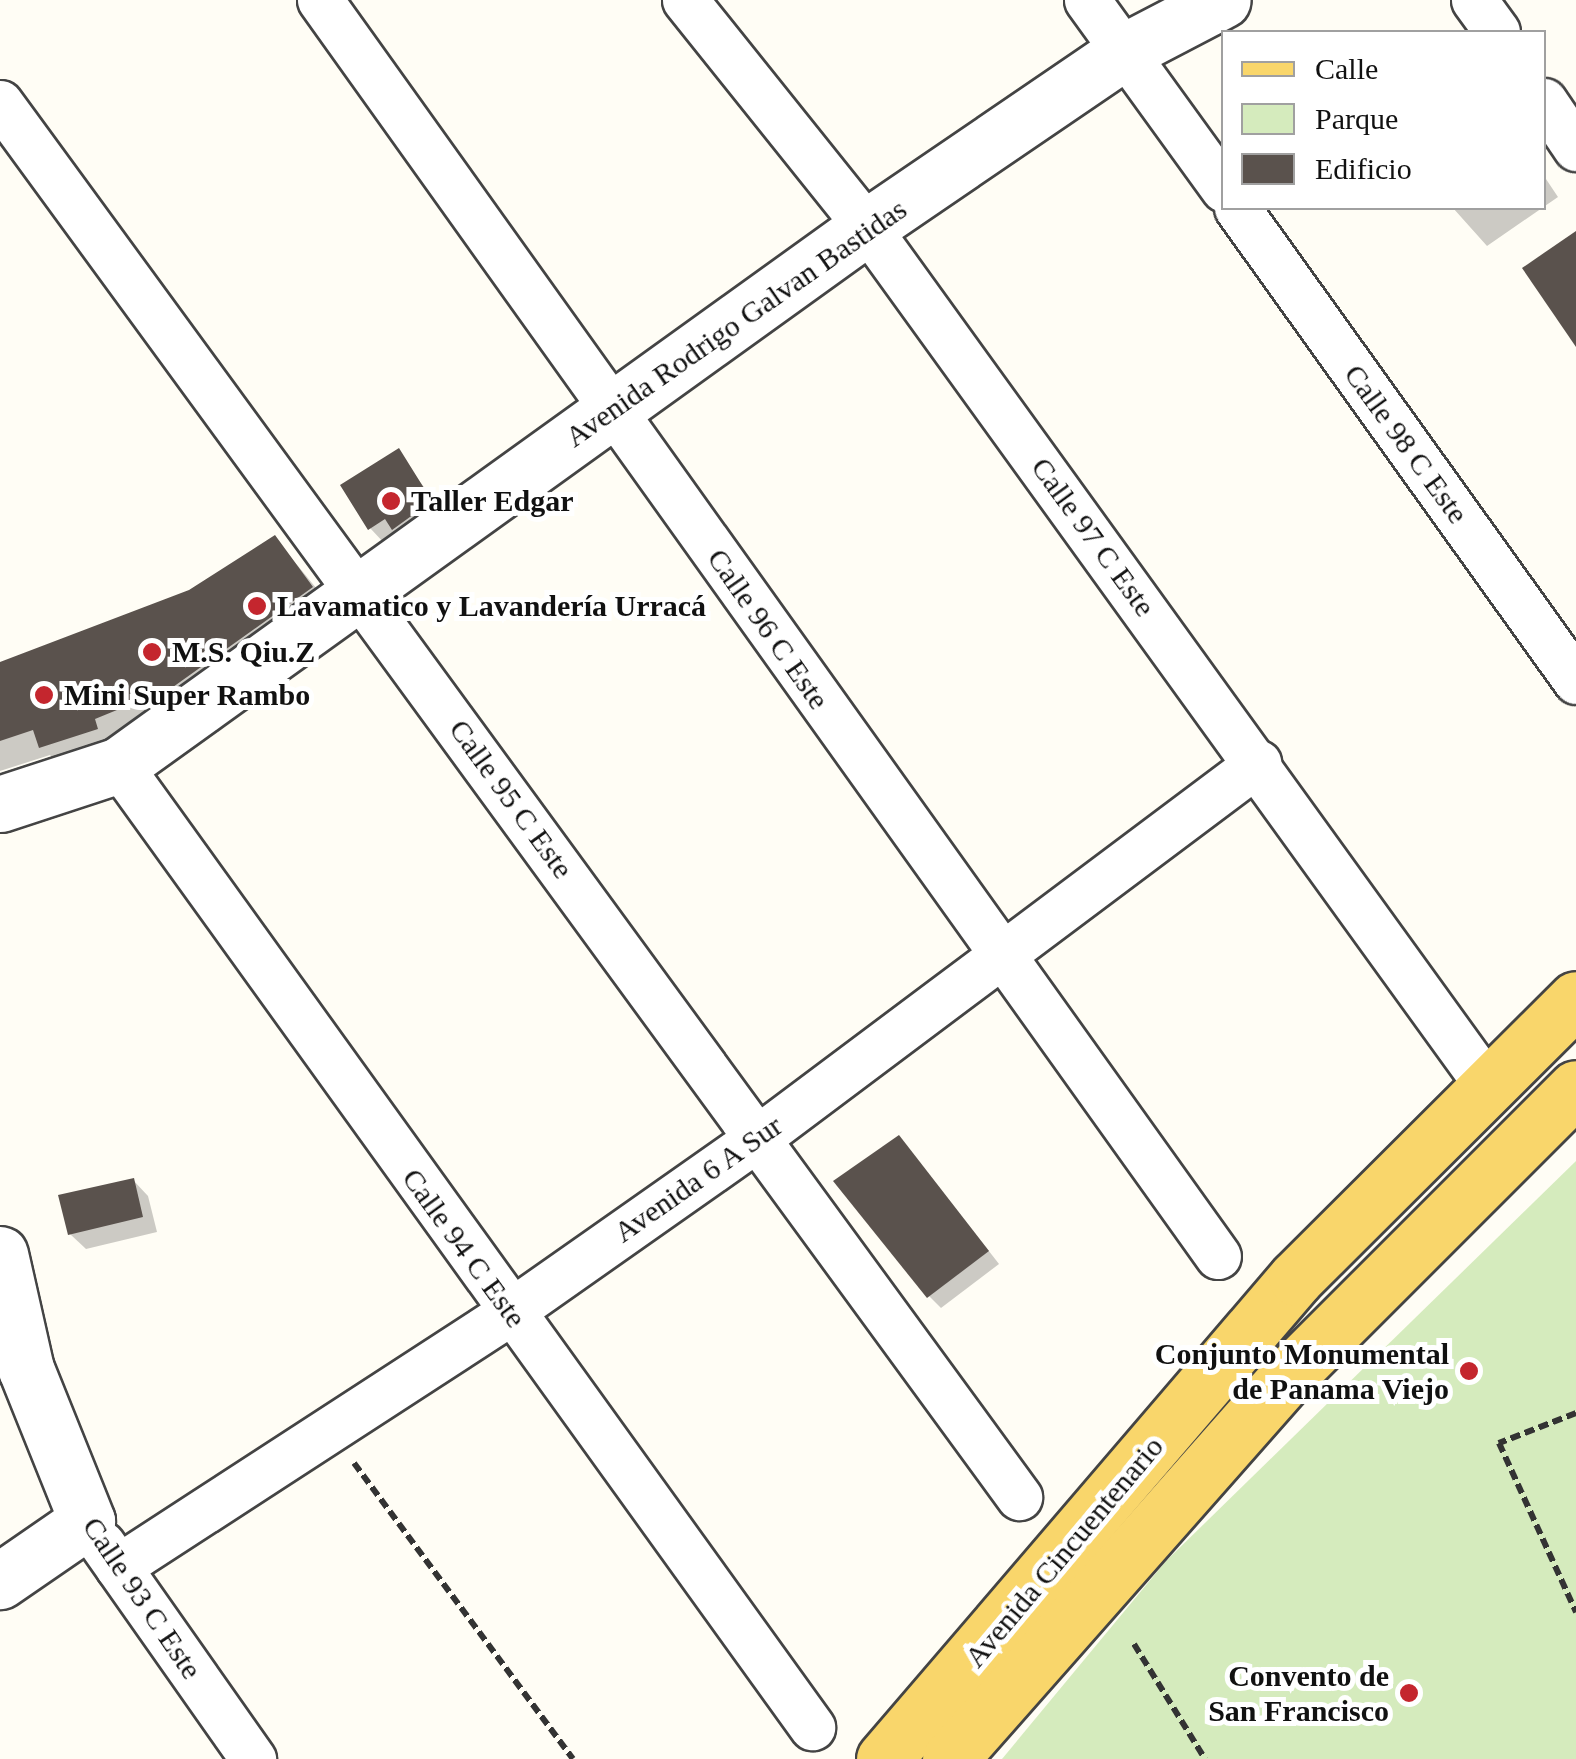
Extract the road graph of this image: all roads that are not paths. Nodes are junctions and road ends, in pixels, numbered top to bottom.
1 (685, 0) edge
2 (1088, 0) edge
3 (1223, 0) edge
4 (1474, 0) edge
5 (329, 3) edge
6 (1496, 30) edge
7 (1125, 51) junction
8 (0, 103) edge
9 (1546, 104) edge
10 (1576, 148) edge
11 (1221, 185) edge
12 (1238, 210) edge
13 (867, 227) junction
14 (613, 409) junction
15 (360, 593) junction
16 (1576, 681) edge
17 (1258, 763) junction
18 (120, 766) junction
19 (0, 804) edge
20 (999, 954) junction
21 (1576, 1000) edge
22 (1487, 1085) junction
23 (1576, 1088) edge
24 (759, 1137) junction
25 (0, 1254) edge
26 (1218, 1256) dead end
27 (510, 1312) junction
28 (1020, 1497) dead end
29 (87, 1521) junction
30 (118, 1567) junction
31 (0, 1580) edge
32 (812, 1728) dead end
33 (253, 1759) edge
34 (884, 1759) edge
35 (950, 1759) edge

1 - 13 street, Calle 97 C Este
2 - 7 street
3 - 7 street, Avenida Rodrigo Galvan Bastidas
4 - 6 street
5 - 14 street, Calle 96 C Este
7 - 11 street
7 - 13 street, Avenida Rodrigo Galvan Bastidas
8 - 15 street, Calle 95 C Este
9 - 10 street
12 - 16 street, Calle 98 C Este
13 - 14 street, Avenida Rodrigo Galvan Bastidas
13 - 17 street, Calle 97 C Este
14 - 15 street, Avenida Rodrigo Galvan Bastidas
14 - 20 street, Calle 96 C Este
15 - 18 street, Avenida Rodrigo Galvan Bastidas
15 - 24 street, Calle 95 C Este
17 - 20 street, Avenida 6 A Sur
17 - 22 street, Calle 97 C Este
18 - 19 street, Avenida Rodrigo Galvan Bastidas
18 - 27 street, Calle 94 C Este
20 - 24 street, Avenida 6 A Sur
20 - 26 street, Calle 96 C Este
21 - 22 main road, Avenida Cincuentenario
22 - 34 main road, Avenida Cincuentenario
23 - 35 main road, Avenida Cincuentenario
24 - 27 street, Avenida 6 A Sur
24 - 28 street, Calle 95 C Este
25 - 29 street, Calle 93 C Este
27 - 30 street, Avenida 6 A Sur
27 - 32 street, Calle 94 C Este
29 - 30 street, Calle 93 C Este
29 - 31 street
30 - 33 street, Calle 93 C Este

